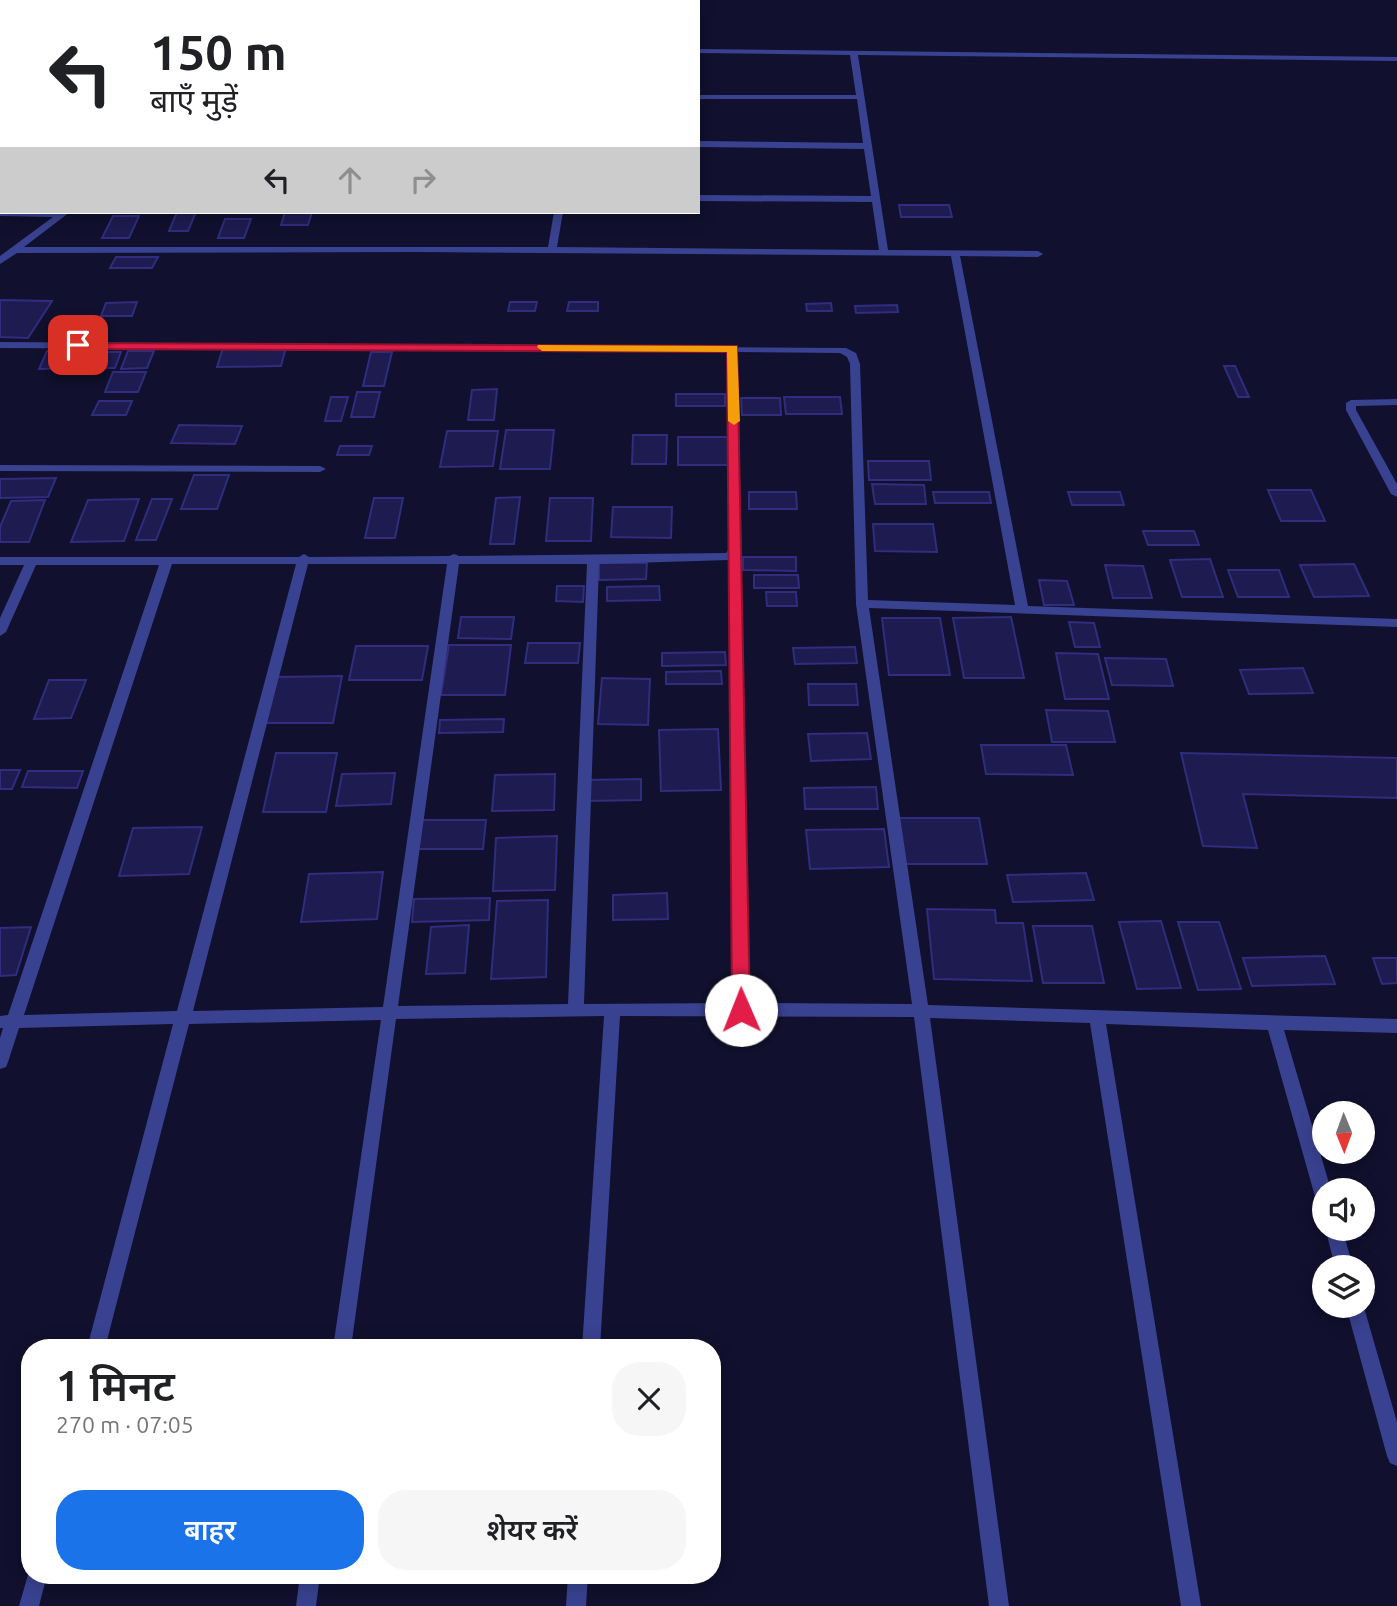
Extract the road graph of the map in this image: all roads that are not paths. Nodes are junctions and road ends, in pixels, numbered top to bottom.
1 (700, 51) edge
2 (854, 53) junction
3 (1397, 59) edge
4 (700, 97) edge
5 (861, 97) junction
6 (700, 144) edge
7 (867, 146) junction
8 (700, 198) edge
9 (875, 199) junction
10 (63, 214) edge
11 (559, 214) edge
12 (16, 250) junction
13 (552, 250) junction
14 (884, 253) junction
15 (955, 253) junction
16 (1038, 254) dead end
17 (0, 260) edge
18 (0, 345) edge
19 (733, 349) junction
20 (1397, 402) edge
21 (0, 468) edge
22 (320, 469) dead end
23 (1397, 495) edge
24 (734, 550) junction
25 (304, 558) junction
26 (454, 558) junction
27 (167, 559) junction
28 (593, 560) junction
29 (0, 561) edge
30 (32, 561) junction
31 (862, 604) junction
32 (1022, 609) junction
33 (1397, 623) edge
34 (0, 632) edge
35 (612, 1010) junction
36 (741, 1010) junction
37 (576, 1011) junction
38 (921, 1011) junction
39 (391, 1014) junction
40 (182, 1018) junction
41 (1097, 1018) junction
42 (7, 1021) edge
43 (1275, 1025) junction
44 (1397, 1026) edge
45 (0, 1062) edge
46 (1319, 1178) edge
47 (1357, 1318) edge
48 (98, 1339) edge
49 (343, 1339) edge
50 (592, 1339) edge
51 (1397, 1456) edge
52 (35, 1584) edge
53 (309, 1584) edge
54 (577, 1584) edge
55 (29, 1606) edge
56 (306, 1606) edge
57 (576, 1606) edge
58 (999, 1606) edge
59 (1191, 1606) edge

1 - 2 street
2 - 3 street
2 - 5 street
4 - 5 street
5 - 7 street
6 - 7 street
7 - 9 street
8 - 9 street
9 - 14 street
10 - 12 street
11 - 13 street
12 - 13 street
12 - 17 street
13 - 14 street
14 - 15 street
15 - 16 street
15 - 32 street
18 - 19 street
19 - 24 street
19 - 31 street
20 - 23 street
21 - 22 street
24 - 28 street
24 - 36 street
25 - 26 street
25 - 27 street
25 - 40 street
26 - 28 street
26 - 39 street
27 - 30 street
27 - 42 street
28 - 37 street
29 - 30 street
30 - 34 street
31 - 32 street
31 - 38 street
32 - 33 street
35 - 36 street
35 - 37 street
35 - 50 street
36 - 38 street
37 - 39 street
38 - 41 street
38 - 58 street
39 - 40 street
39 - 49 street
40 - 42 street
40 - 48 street
41 - 43 street
41 - 59 street
42 - 45 street
43 - 44 street
43 - 46 street
47 - 51 street
52 - 55 street
53 - 56 street
54 - 57 street

